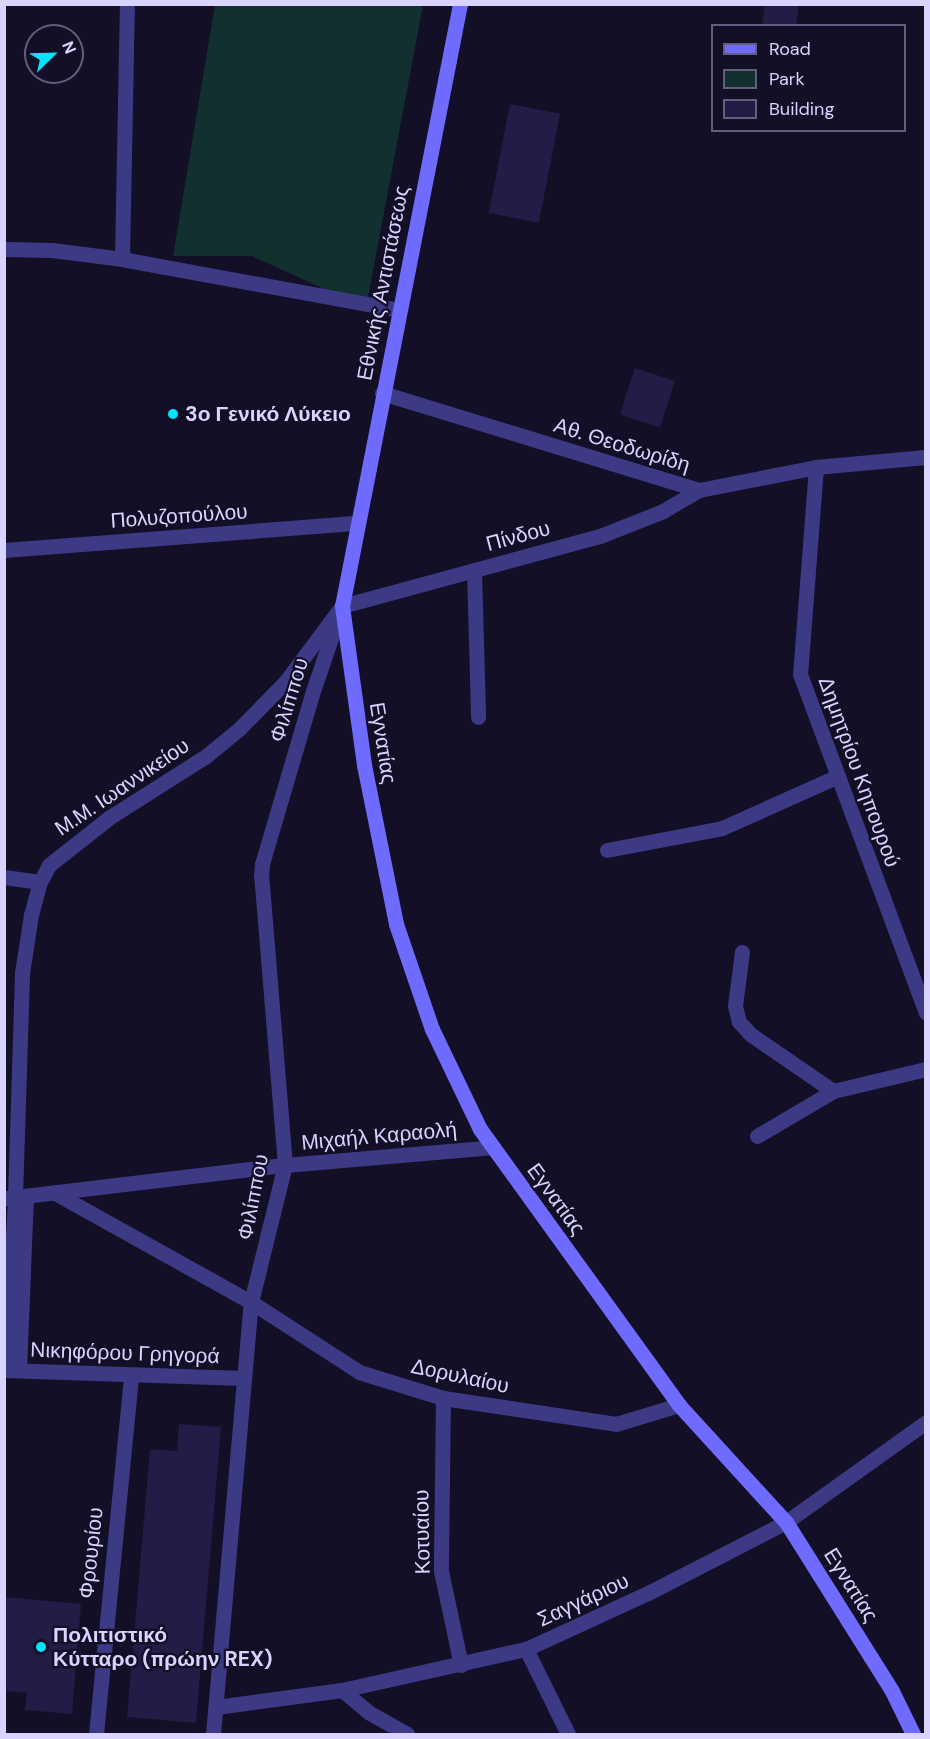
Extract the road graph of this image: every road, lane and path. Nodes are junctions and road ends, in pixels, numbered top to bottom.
1 (127, 4) edge
2 (460, 4) edge
3 (4, 249) edge
4 (122, 259) junction
5 (399, 310) junction
6 (382, 393) junction
7 (926, 457) edge
8 (816, 467) junction
9 (699, 490) junction
10 (357, 523) junction
11 (4, 550) edge
12 (474, 570) junction
13 (342, 606) junction
14 (478, 717) dead end
15 (838, 776) junction
16 (607, 850) dead end
17 (4, 877) edge
18 (40, 882) junction
19 (742, 952) dead end
20 (926, 1012) edge
21 (926, 1068) edge
22 (833, 1091) junction
23 (757, 1136) dead end
24 (493, 1147) junction
25 (285, 1165) junction
26 (55, 1193) junction
27 (15, 1197) edge
28 (251, 1302) junction
29 (10, 1370) edge
30 (131, 1376) junction
31 (244, 1378) junction
32 (443, 1398) junction
33 (679, 1405) junction
34 (926, 1422) edge
35 (786, 1522) junction
36 (526, 1649) junction
37 (461, 1665) junction
38 (342, 1690) junction
39 (216, 1707) junction
40 (96, 1734) edge
41 (213, 1734) edge
42 (406, 1734) edge
43 (568, 1734) edge
44 (913, 1734) edge

1 - 4 street
2 - 5 main road, Εθνικής Αντιστάσεως
3 - 4 street
4 - 5 street
5 - 6 main road, Εθνικής Αντιστάσεως
6 - 9 street, Αθ. Θεοδωρίδη
6 - 10 main road, Εθνικής Αντιστάσεως
7 - 8 street, Αθ. Θεοδωρίδη
8 - 9 street, Αθ. Θεοδωρίδη
8 - 15 street, Δημητρίου Κηπουρού
9 - 12 street, Πίνδου
10 - 11 street, Πολυζοπούλου
10 - 13 main road, Εθνικής Αντιστάσεως
12 - 13 street, Πίνδου
12 - 14 street
13 - 18 street, Μ.Μ. Ιωαννικείου
13 - 24 main road, Εγνατίας
13 - 25 street, Φιλίππου
15 - 16 street
15 - 20 street, Δημητρίου Κηπουρού
17 - 18 street
18 - 27 street, Μ.Μ. Ιωαννικείου
19 - 22 street
21 - 22 street
22 - 23 street
24 - 25 street, Μιχαήλ Καραολή
24 - 33 main road, Εγνατίας
25 - 26 street, Μιχαήλ Καραολή
25 - 28 street, Φιλίππου
26 - 27 street, Μιχαήλ Καραολή
26 - 28 street
27 - 29 street, Μ.Μ. Ιωαννικείου
28 - 31 street, Φιλίππου
28 - 32 street, Δορυλαίου
29 - 30 street, Νικηφόρου Γρηγορά
30 - 31 street, Νικηφόρου Γρηγορά
30 - 40 street, Φρουρίου
31 - 39 street, Φιλίππου
32 - 33 street, Δορυλαίου
32 - 37 street, Κοτυαίου
33 - 35 main road, Εγνατίας
34 - 35 street, Σαγγάριου
35 - 36 street, Σαγγάριου
35 - 44 main road, Εγνατίας
36 - 37 street, Σαγγάριου
36 - 43 street
37 - 38 street, Σαγγάριου
38 - 39 street, Σαγγάριου
38 - 42 street
39 - 41 street, Φιλίππου

